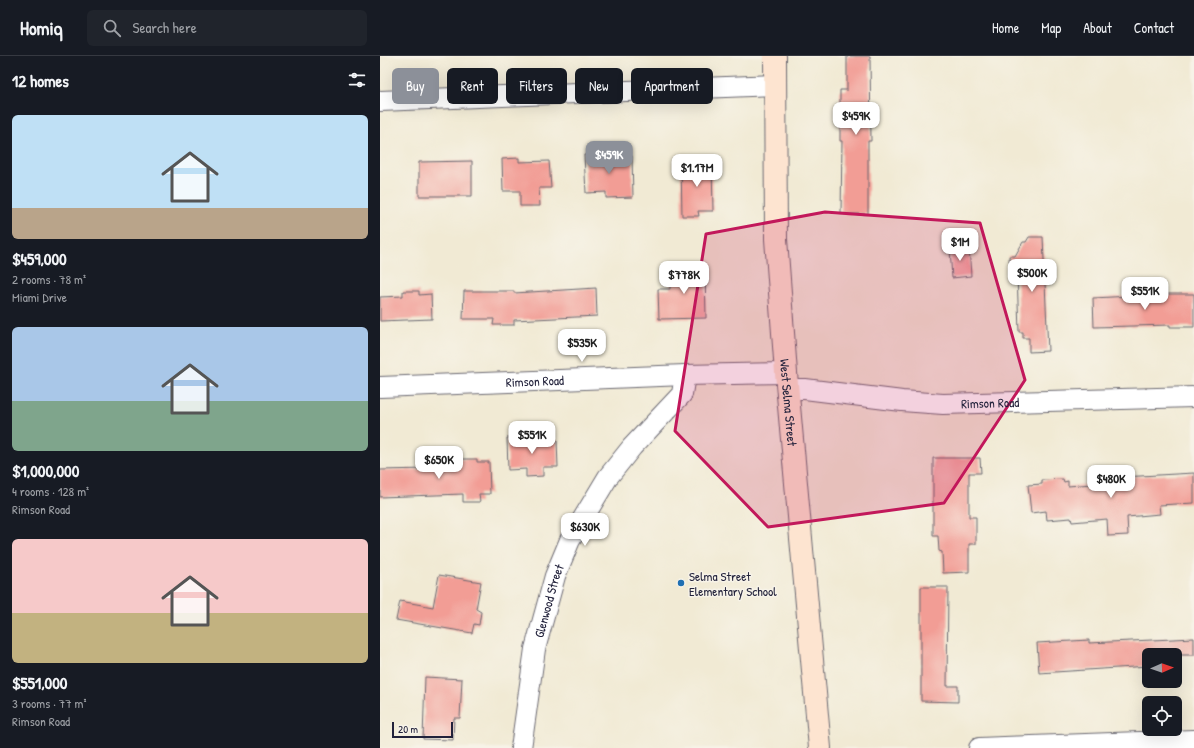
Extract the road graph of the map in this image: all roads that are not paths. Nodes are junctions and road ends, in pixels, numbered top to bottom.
1 (775, 56) edge
2 (775, 86) junction
3 (380, 101) edge
4 (685, 375) junction
5 (786, 381) junction
6 (380, 387) edge
7 (1194, 397) edge
8 (1194, 740) edge
9 (522, 748) edge
10 (820, 748) edge
11 (979, 748) edge

1 - 2 street, West Selma Street
2 - 3 street
2 - 5 street, West Selma Street
4 - 5 street, Rimson Road
4 - 6 street, Rimson Road
4 - 9 street, Glenwood Street
5 - 7 street, Rimson Road
5 - 10 street, West Selma Street
8 - 11 street

